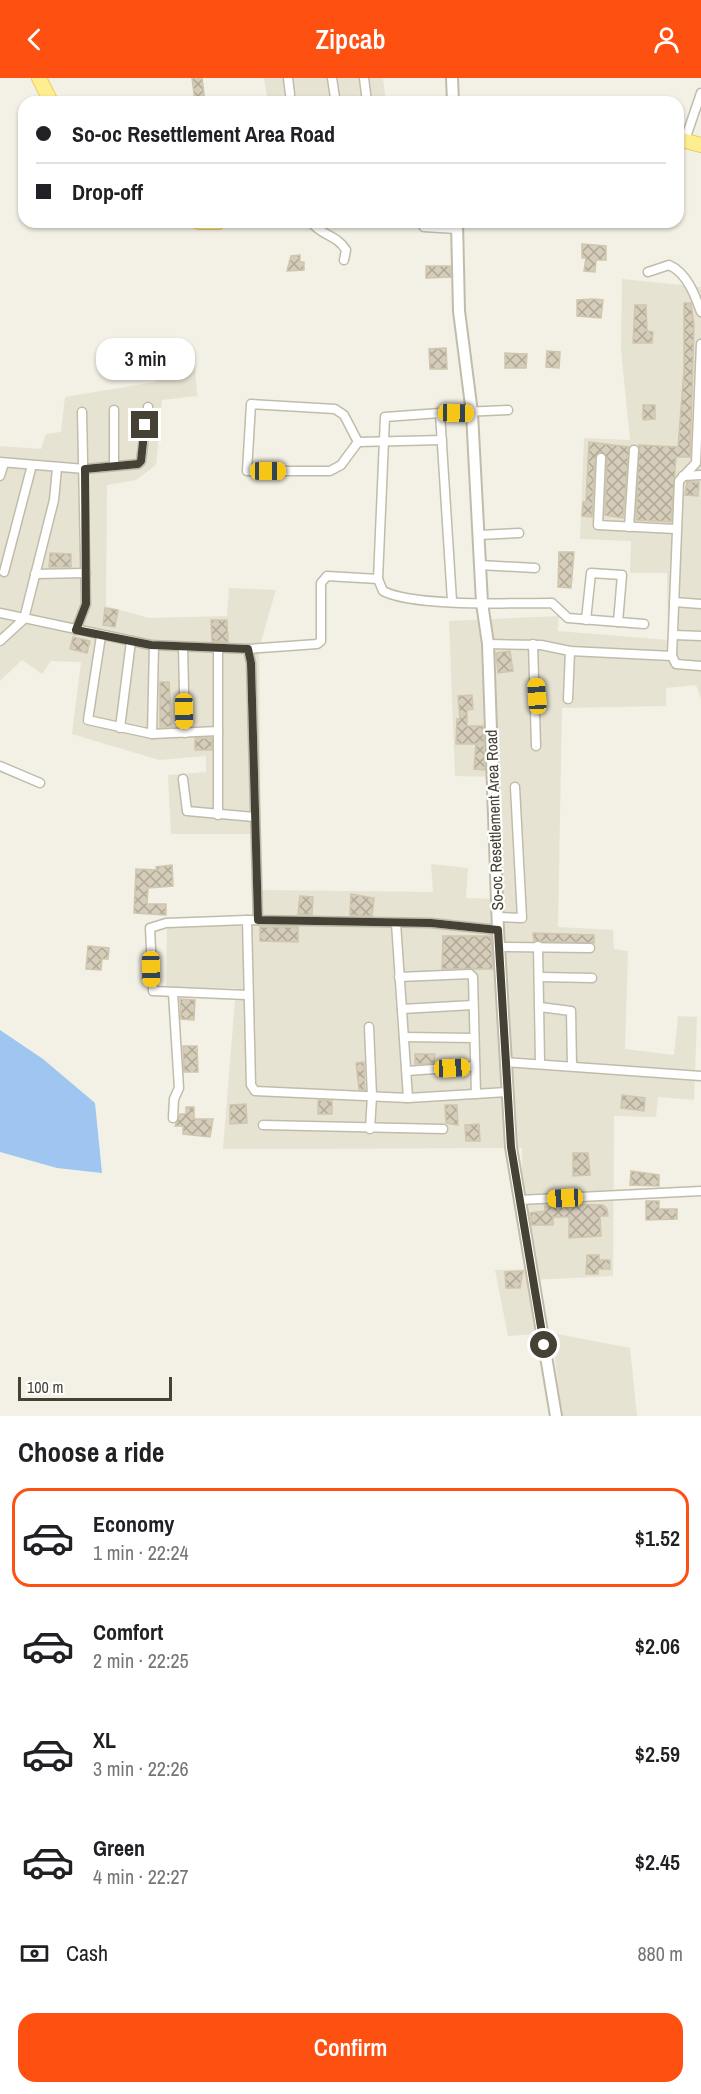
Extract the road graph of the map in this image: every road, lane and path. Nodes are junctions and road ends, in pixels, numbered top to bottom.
1 (39, 78) edge
2 (288, 78) edge
3 (332, 78) edge
4 (364, 78) edge
5 (452, 78) edge
6 (701, 93) edge
7 (290, 94) dead end
8 (48, 96) edge
9 (335, 96) edge
10 (366, 96) edge
11 (453, 96) edge
12 (684, 135) edge
13 (684, 141) edge
14 (701, 145) edge
15 (316, 228) edge
16 (457, 228) edge
17 (344, 260) dead end
18 (648, 272) dead end
19 (701, 312) edge
20 (701, 344) edge
21 (148, 407) dead end
22 (114, 410) dead end
23 (508, 410) dead end
24 (82, 412) dead end
25 (440, 413) junction
26 (472, 413) junction
27 (442, 440) junction
28 (358, 442) junction
29 (383, 443) junction
30 (634, 450) dead end
31 (601, 458) dead end
32 (2, 462) edge
33 (32, 465) junction
34 (114, 466) junction
35 (57, 468) junction
36 (85, 469) junction
37 (701, 475) edge
38 (0, 476) edge
39 (682, 476) junction
40 (629, 527) junction
41 (675, 529) junction
42 (519, 534) dead end
43 (478, 536) junction
44 (480, 565) junction
45 (534, 568) dead end
46 (4, 572) dead end
47 (86, 573) junction
48 (35, 574) junction
49 (378, 579) junction
50 (452, 601) junction
51 (482, 603) junction
52 (674, 603) junction
53 (701, 604) edge
54 (0, 613) edge
55 (24, 618) junction
56 (586, 620) junction
57 (618, 622) junction
58 (644, 624) dead end
59 (76, 630) junction
60 (674, 634) junction
61 (101, 636) junction
62 (701, 636) edge
63 (0, 641) edge
64 (131, 641) junction
65 (488, 644) junction
66 (533, 644) junction
67 (154, 645) junction
68 (183, 647) junction
69 (218, 649) junction
70 (248, 649) junction
71 (570, 651) junction
72 (672, 656) junction
73 (701, 666) edge
74 (568, 699) dead end
75 (120, 728) junction
76 (218, 731) junction
77 (185, 733) junction
78 (152, 734) junction
79 (536, 746) dead end
80 (0, 766) edge
81 (183, 779) dead end
82 (40, 783) dead end
83 (515, 787) dead end
84 (218, 815) junction
85 (254, 817) junction
86 (498, 917) junction
87 (247, 920) junction
88 (258, 920) junction
89 (396, 923) junction
90 (498, 930) junction
91 (538, 946) junction
92 (500, 947) junction
93 (590, 948) dead end
94 (399, 976) junction
95 (540, 977) junction
96 (592, 978) dead end
97 (174, 993) junction
98 (247, 995) junction
99 (473, 1005) junction
100 (540, 1007) junction
101 (402, 1009) junction
102 (369, 1027) dead end
103 (404, 1037) junction
104 (474, 1038) junction
105 (506, 1062) junction
106 (540, 1063) junction
107 (475, 1066) junction
108 (572, 1066) junction
109 (407, 1071) junction
110 (701, 1076) edge
111 (507, 1092) junction
112 (476, 1094) junction
113 (372, 1096) junction
114 (408, 1098) junction
115 (173, 1118) dead end
116 (264, 1125) dead end
117 (370, 1129) junction
118 (443, 1130) dead end
119 (701, 1191) edge
120 (519, 1200) junction
121 (556, 1416) edge

1 - 8 main road
2 - 7 street
3 - 9 street
4 - 10 street
5 - 11 street
6 - 12 street
13 - 14 main road
15 - 17 street
16 - 26 street, So-oc Resettlement Area Road
18 - 19 street
20 - 39 street
21 - 34 street
22 - 34 street
23 - 26 street
24 - 36 street
25 - 26 street
25 - 27 street
25 - 29 street
26 - 43 street, So-oc Resettlement Area Road
27 - 29 street
27 - 50 street
28 - 28 street
28 - 29 street
29 - 49 street
30 - 40 street
31 - 40 street
32 - 33 street
32 - 38 street
33 - 35 street
33 - 46 street
34 - 36 street
35 - 36 street
35 - 48 street
36 - 47 street
37 - 39 street
39 - 41 street
40 - 41 street
41 - 52 street
42 - 43 street
43 - 44 street, So-oc Resettlement Area Road
44 - 45 street
44 - 51 street, So-oc Resettlement Area Road
47 - 48 street
47 - 59 street
48 - 55 street
49 - 50 street
49 - 70 street
50 - 51 street
51 - 56 street
51 - 65 street, So-oc Resettlement Area Road
52 - 53 street
52 - 60 street
54 - 55 street
55 - 59 street
55 - 63 street
56 - 57 street
56 - 57 street
57 - 58 street
59 - 61 street
60 - 62 street
60 - 72 street
61 - 64 street
61 - 75 street
64 - 67 street
64 - 75 street
65 - 66 street
65 - 86 street, So-oc Resettlement Area Road
66 - 71 street
66 - 79 street
67 - 68 street
67 - 78 street
68 - 69 street
68 - 77 street
69 - 70 street
69 - 76 street
70 - 85 street
71 - 72 street
71 - 74 street
72 - 73 street
75 - 78 street
76 - 77 street
76 - 84 street
77 - 78 street
80 - 82 street
81 - 84 street
83 - 86 street
84 - 85 street
85 - 88 street
86 - 90 street, So-oc Resettlement Area Road
87 - 88 street
87 - 97 street
87 - 98 street
88 - 89 street
89 - 90 street
89 - 94 street
90 - 92 street, So-oc Resettlement Area Road
91 - 92 street
91 - 93 street
91 - 95 street
92 - 105 street, So-oc Resettlement Area Road
94 - 99 street
94 - 101 street
95 - 96 street
95 - 100 street
97 - 98 street
97 - 115 street
98 - 113 street
99 - 101 street
99 - 104 street
100 - 106 street
100 - 108 street
101 - 103 street
102 - 113 street
103 - 104 street
103 - 109 street
104 - 107 street
105 - 106 street
105 - 111 street, So-oc Resettlement Area Road
106 - 108 street
107 - 109 street
107 - 112 street
108 - 110 street
109 - 114 street
111 - 112 street
111 - 120 street, So-oc Resettlement Area Road
112 - 114 street
113 - 114 street
113 - 117 street
116 - 117 street
117 - 118 street
119 - 120 street
120 - 121 street, So-oc Resettlement Area Road

